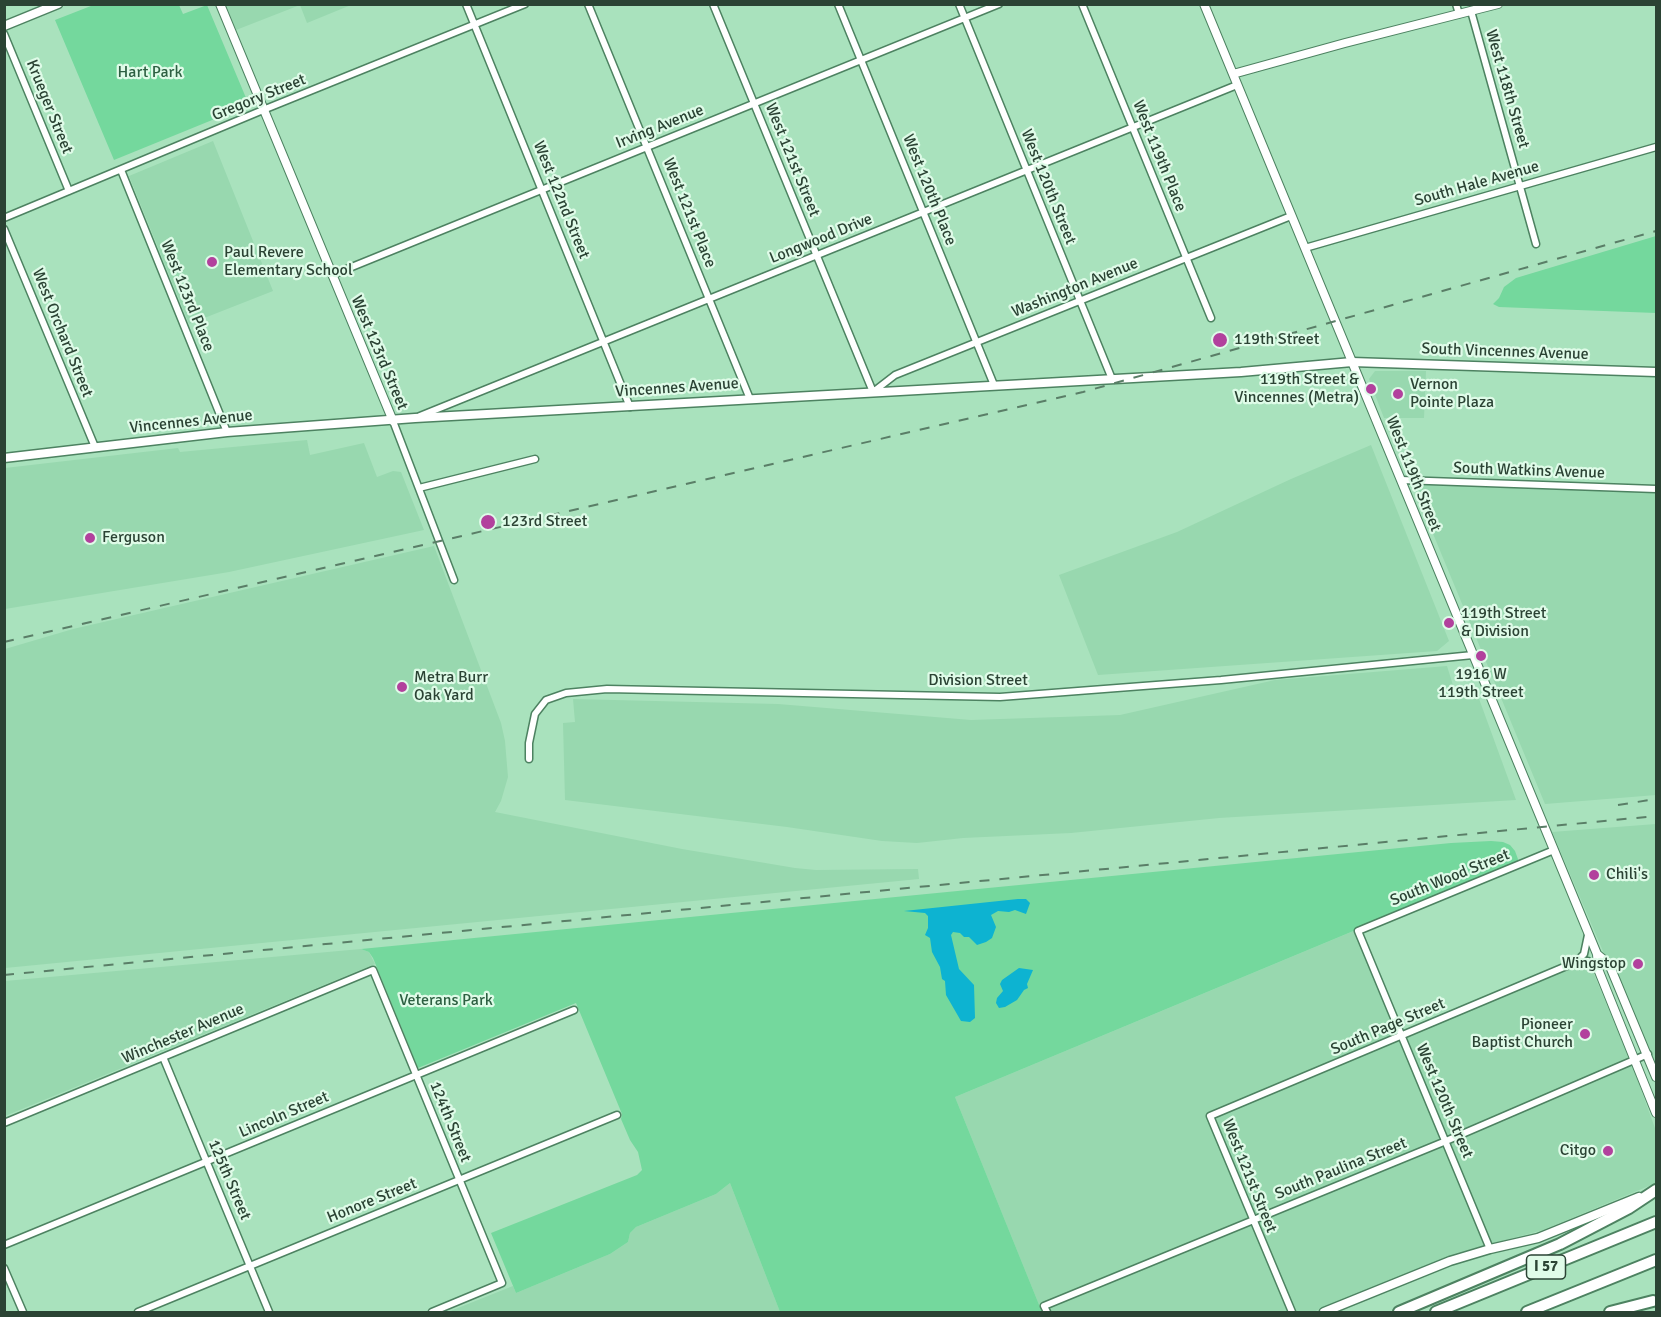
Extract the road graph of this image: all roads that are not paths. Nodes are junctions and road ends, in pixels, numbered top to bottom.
1 (58, 4) edge
2 (220, 4) edge
3 (466, 4) edge
4 (525, 4) edge
5 (588, 4) edge
6 (713, 4) edge
7 (838, 4) edge
8 (959, 4) edge
9 (999, 4) edge
10 (1082, 4) edge
11 (1204, 4) edge
12 (1456, 4) edge
13 (1498, 4) edge
14 (1471, 11) junction
15 (1459, 14) junction
16 (965, 18) junction
17 (474, 25) junction
18 (4, 26) edge
19 (4, 34) edge
20 (861, 60) junction
21 (1233, 74) junction
22 (1237, 85) junction
23 (754, 104) junction
24 (263, 110) junction
25 (1133, 128) junction
26 (647, 147) junction
27 (1656, 147) edge
28 (121, 170) junction
29 (1027, 170) junction
30 (1520, 186) junction
31 (542, 190) junction
32 (69, 191) junction
33 (923, 212) junction
34 (1291, 216) junction
35 (4, 218) edge
36 (4, 229) edge
37 (1536, 244) dead end
38 (1305, 248) junction
39 (817, 256) junction
40 (1186, 257) junction
41 (332, 275) junction
42 (709, 298) junction
43 (1080, 301) junction
44 (1211, 318) dead end
45 (604, 342) junction
46 (976, 342) junction
47 (1352, 362) junction
48 (1656, 372) edge
49 (1112, 379) junction
50 (994, 385) junction
51 (873, 392) junction
52 (750, 399) junction
53 (630, 407) junction
54 (415, 418) junction
55 (393, 421) junction
56 (227, 432) junction
57 (95, 447) junction
58 (4, 458) edge
59 (535, 459) dead end
60 (1401, 480) junction
61 (419, 488) junction
62 (1656, 489) edge
63 (454, 580) dead end
64 (1473, 655) junction
65 (529, 759) dead end
66 (1554, 850) junction
67 (1358, 931) joint
68 (1588, 934) junction
69 (1597, 954) junction
70 (1576, 962) junction
71 (1598, 969) junction
72 (373, 970) joint
73 (574, 1010) dead end
74 (1402, 1036) junction
75 (1648, 1054) junction
76 (164, 1057) junction
77 (1635, 1060) junction
78 (416, 1074) junction
79 (1656, 1077) edge
80 (1656, 1113) edge
81 (617, 1115) dead end
82 (1210, 1116) joint
83 (4, 1123) edge
84 (1446, 1141) junction
85 (207, 1161) junction
86 (459, 1179) junction
87 (1656, 1190) edge
88 (1252, 1220) junction
89 (1656, 1222) edge
90 (4, 1245) edge
91 (1490, 1249) junction
92 (1656, 1260) edge
93 (250, 1266) junction
94 (4, 1268) edge
95 (1655, 1300) edge
96 (1046, 1309) edge
97 (23, 1312) edge
98 (138, 1312) edge
99 (269, 1312) edge
100 (432, 1312) edge
101 (1292, 1312) edge
102 (1324, 1312) edge
103 (1399, 1312) edge
104 (1436, 1312) edge
105 (1527, 1312) edge
106 (1610, 1312) edge
107 (1625, 1312) edge

1 - 18 main road
2 - 24 street, West 123rd Street
3 - 17 street, West 122nd Street
4 - 17 street, Gregory Street
5 - 26 street, West 121st Place
6 - 23 street, West 121st Street
7 - 20 street, West 120th Place
8 - 16 street, West 120th Street
9 - 16 street, Irving Avenue
10 - 25 street, West 119th Place
11 - 21 street, West 119th Street
12 - 15 street
13 - 14 street
14 - 15 street
14 - 30 street, West 118th Street
15 - 21 street
16 - 20 street, Irving Avenue
16 - 29 street, West 120th Street
17 - 24 street, Gregory Street
17 - 31 street, West 122nd Street
19 - 32 street, Krueger Street
20 - 23 street, Irving Avenue
20 - 33 street, West 120th Place
21 - 22 street, West 119th Street
22 - 25 street, Longwood Drive
22 - 34 street, West 119th Street
23 - 26 street, Irving Avenue
23 - 39 street, West 121st Street
24 - 28 street, Gregory Street
24 - 41 street, West 123rd Street
25 - 29 street, Longwood Drive
25 - 40 street, West 119th Place
26 - 31 street, Irving Avenue
26 - 42 street, West 121st Place
27 - 30 street, South Hale Avenue
28 - 32 street, Gregory Street
28 - 56 street, West 123rd Place
29 - 33 street, Longwood Drive
29 - 43 street, West 120th Street
30 - 37 street, West 118th Street
30 - 38 street, South Hale Avenue
31 - 41 street, Irving Avenue
31 - 45 street, West 122nd Street
32 - 35 street, Gregory Street
33 - 39 street, Longwood Drive
33 - 46 street, West 120th Place
34 - 38 street, West 119th Street
34 - 40 street, Washington Avenue
36 - 57 street, West Orchard Street
38 - 47 street, West 119th Street
39 - 42 street, Longwood Drive
39 - 51 street, West 121st Street
40 - 43 street, Washington Avenue
40 - 44 street, West 119th Place
41 - 55 street, West 123rd Street
42 - 45 street, Longwood Drive
42 - 52 street, West 121st Place
43 - 46 street, Washington Avenue
43 - 49 street, West 120th Street
45 - 53 street, West 122nd Street
45 - 54 street, Longwood Drive
46 - 50 street, West 120th Place
46 - 51 street, Washington Avenue
47 - 48 main road, South Vincennes Avenue
47 - 49 main road, Vincennes Avenue
47 - 60 street, West 119th Street
49 - 50 main road, Vincennes Avenue
50 - 51 main road, Vincennes Avenue
51 - 52 main road, Vincennes Avenue
52 - 53 main road, Vincennes Avenue
53 - 54 main road, Vincennes Avenue
54 - 55 main road, Vincennes Avenue
55 - 56 main road, Vincennes Avenue
55 - 61 street, West 123rd Street
56 - 57 main road, Vincennes Avenue
57 - 58 main road, Vincennes Avenue
59 - 61 street
60 - 62 street, South Watkins Avenue
60 - 64 street, West 119th Street
61 - 63 street, West 123rd Street
64 - 65 street, Division Street
64 - 66 street, West 119th Street
66 - 67 street, South Wood Street
66 - 68 street, West 119th Street
67 - 74 street, West 120th Street
68 - 69 street, West 119th Street
68 - 70 street
69 - 71 street, West 119th Street
69 - 75 street, West 119th Street
70 - 71 street
70 - 74 street, South Page Street
71 - 77 street, West 119th Street
72 - 76 street, Winchester Avenue
72 - 78 street, 124th Street
73 - 78 street, Lincoln Street
74 - 82 street, South Page Street
74 - 84 street, West 120th Street
75 - 77 street, South Paulina Street
75 - 79 street, West 119th Street
76 - 83 street, Winchester Avenue
76 - 85 street, 125th Street
77 - 80 street, West 119th Street
77 - 84 street, South Paulina Street
78 - 85 street, Lincoln Street
78 - 86 street, 124th Street
81 - 86 street, Honore Street
82 - 88 street, West 121st Street
84 - 88 street, South Paulina Street
84 - 91 street, West 120th Street
85 - 90 street, Lincoln Street
85 - 93 street, 125th Street
86 - 93 street, Honore Street
86 - 100 street, 124th Street
87 - 91 main road
87 - 103 highway
88 - 96 street, South Paulina Street
88 - 101 street, West 121st Street
89 - 104 highway, I 57
91 - 102 main road
92 - 105 highway, I 57
93 - 98 street, Honore Street
93 - 99 street, 125th Street
94 - 97 street
95 - 106 highway
95 - 107 main road

